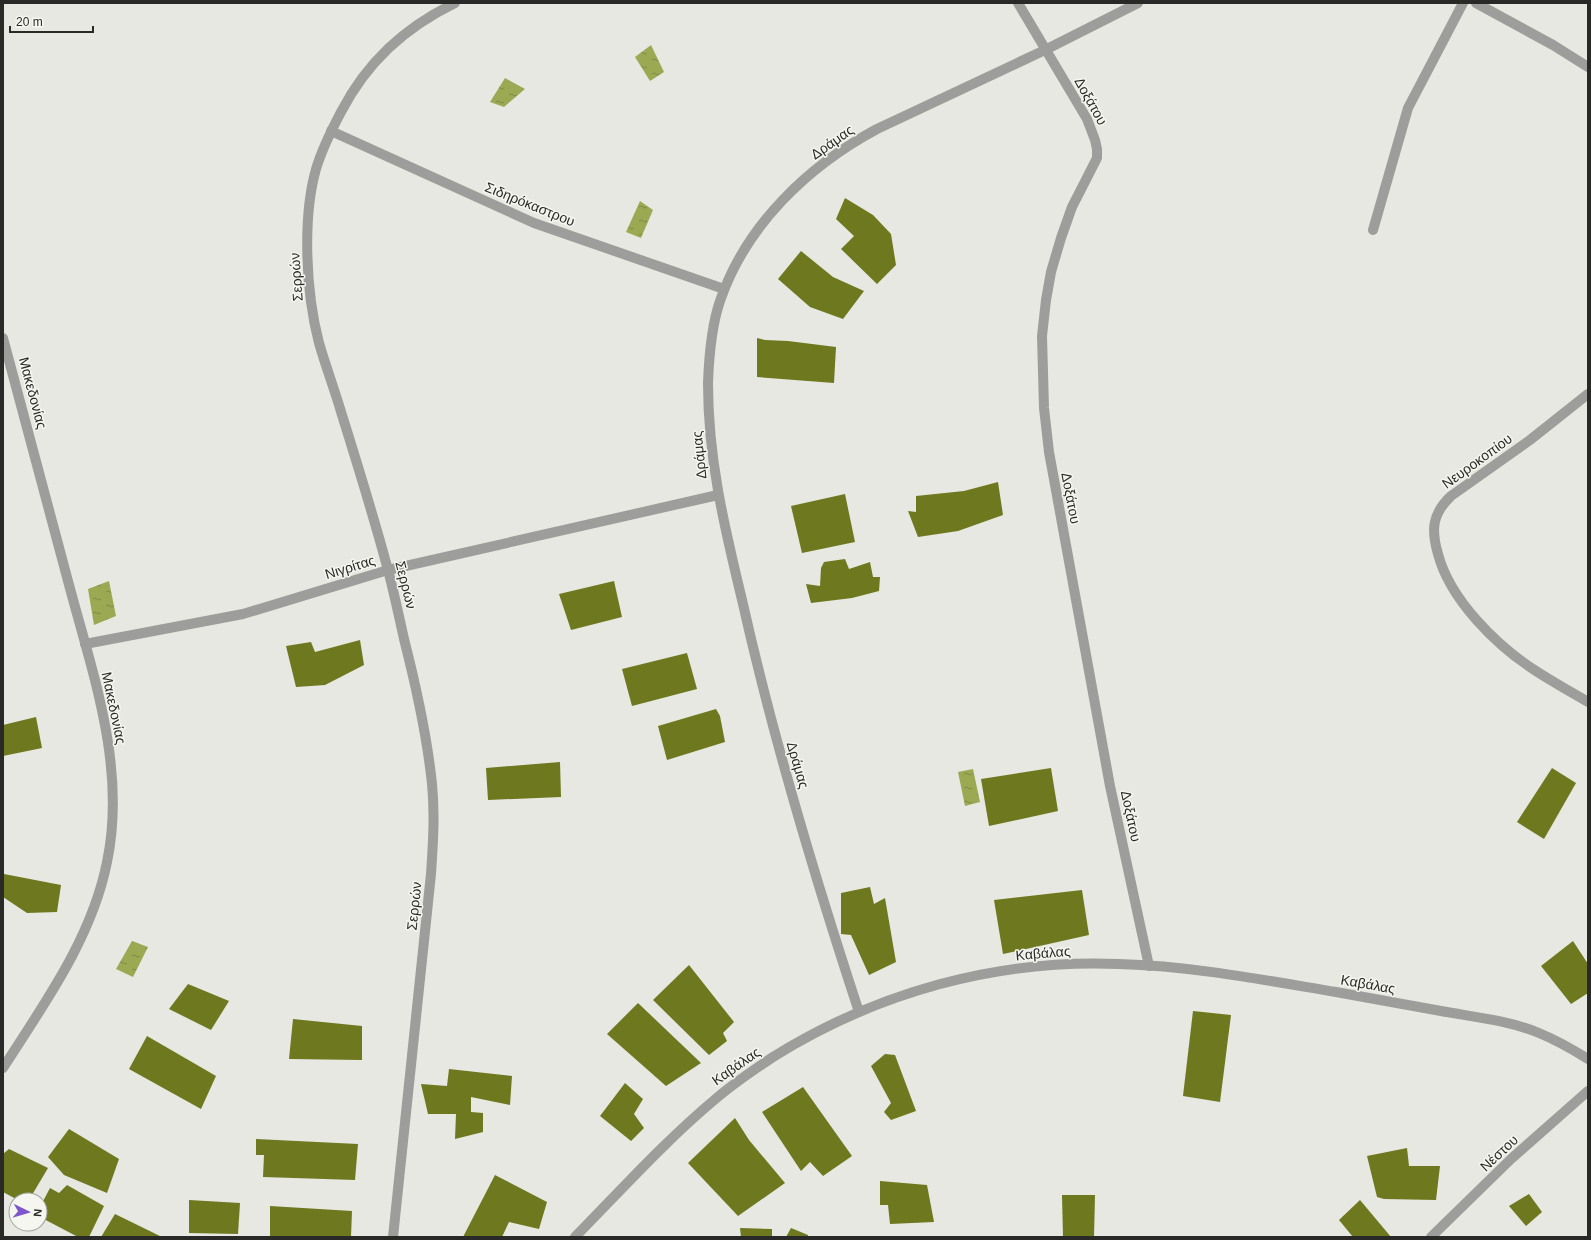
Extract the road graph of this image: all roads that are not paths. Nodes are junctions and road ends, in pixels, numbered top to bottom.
1 (455, 3) edge
2 (1018, 3) edge
3 (1138, 3) edge
4 (1463, 3) edge
5 (1476, 3) edge
6 (1045, 50) junction
7 (1588, 67) edge
8 (331, 132) junction
9 (1373, 230) dead end
10 (724, 289) junction
11 (3, 338) edge
12 (1588, 394) edge
13 (718, 495) junction
14 (388, 570) junction
15 (84, 644) junction
16 (1588, 702) edge
17 (1149, 966) junction
18 (859, 1012) junction
19 (1588, 1059) edge
20 (3, 1068) edge
21 (1588, 1091) edge
22 (393, 1237) edge
23 (575, 1237) edge
24 (1432, 1237) edge

1 - 8 street, Σερρών
2 - 6 street, Δοξάτου
3 - 6 street, Δράμας
4 - 9 street
5 - 7 street
6 - 10 street, Δράμας
6 - 17 street, Δοξάτου
8 - 10 street, Σιδηρόκαστρου
8 - 14 street, Σερρών
10 - 13 street, Δράμας
11 - 15 street, Μακεδονίας
12 - 16 street, Νευροκοπίου
13 - 14 street, Νιγρίτας
13 - 18 street, Δράμας
14 - 15 street, Νιγρίτας
14 - 22 street, Σερρών
15 - 20 street, Μακεδονίας
17 - 18 street, Καβάλας
17 - 19 street, Καβάλας
18 - 23 street, Καβάλας
21 - 24 street, Νέστου

